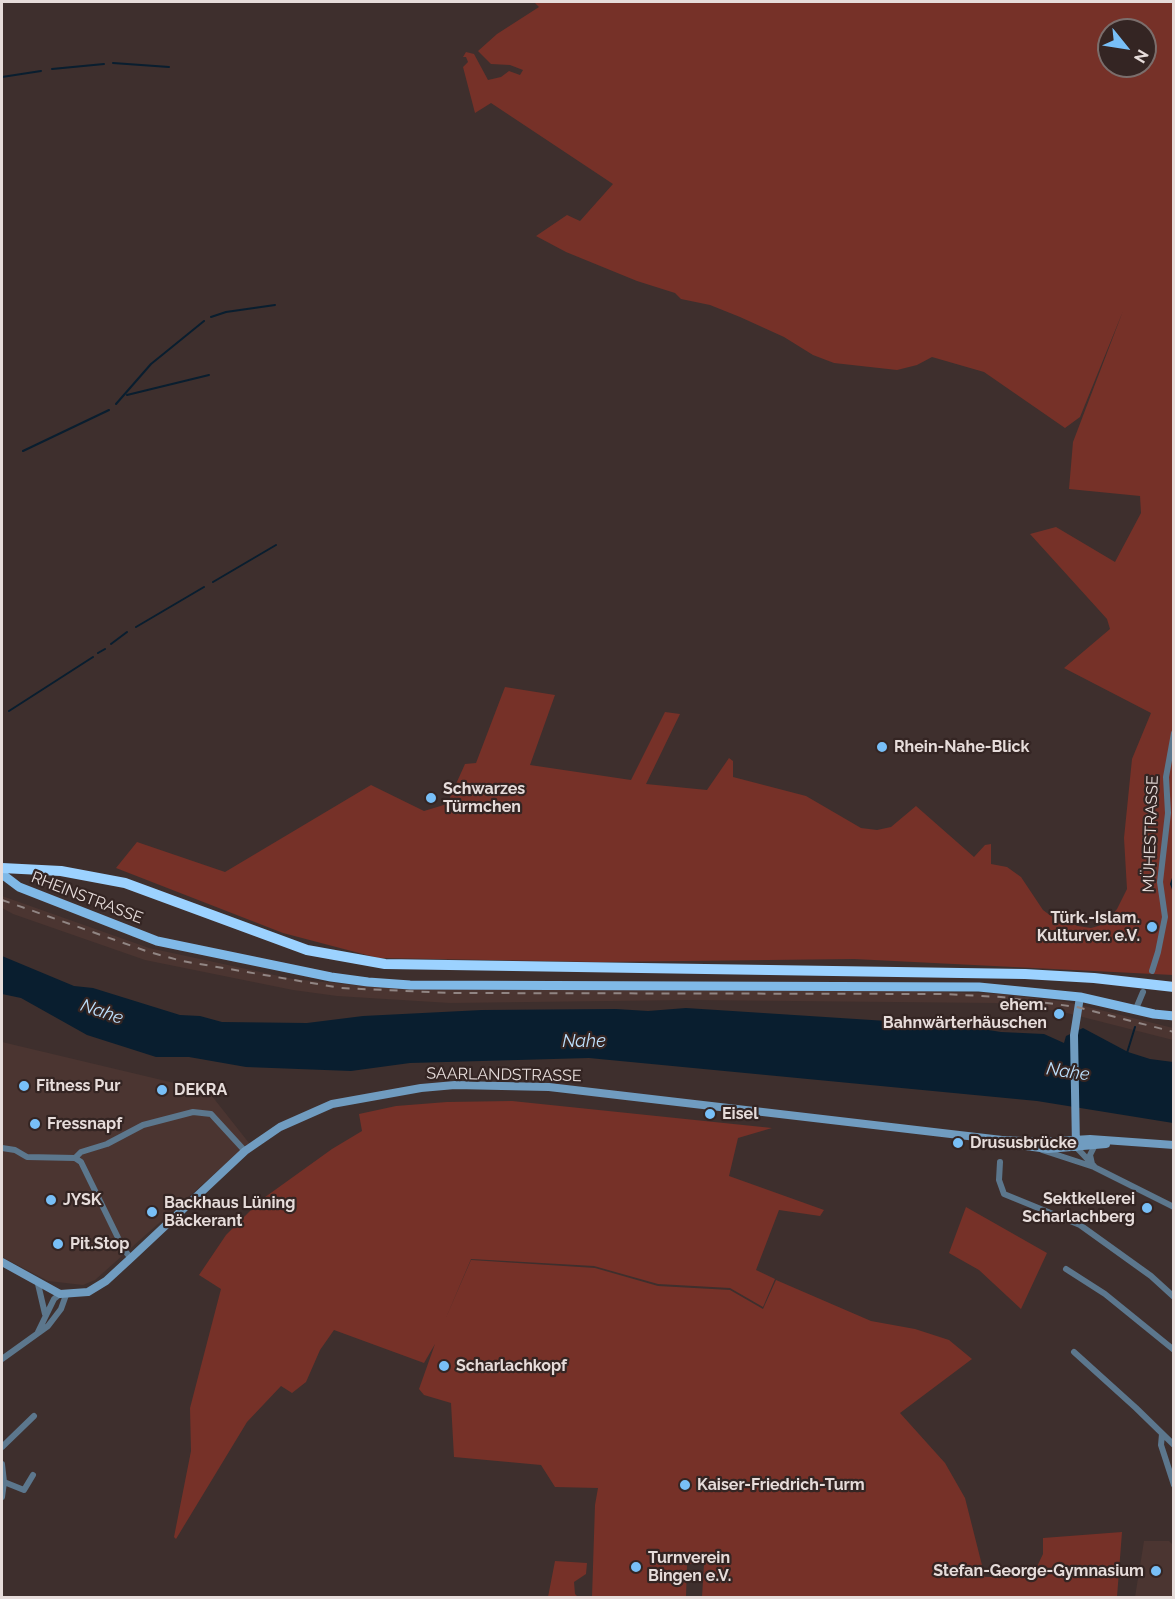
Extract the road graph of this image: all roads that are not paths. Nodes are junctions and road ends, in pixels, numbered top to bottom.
1 (1173, 733) edge
2 (7, 868) edge
3 (2, 874) edge
4 (1152, 971) dead end
5 (1157, 985) junction
6 (1173, 987) edge
7 (1173, 991) edge
8 (1143, 992) dead end
9 (1080, 997) junction
10 (1135, 1011) junction
11 (1173, 1016) edge
12 (1002, 1140) junction
13 (1124, 1141) junction
14 (1075, 1144) junction
15 (1095, 1145) junction
16 (1173, 1145) edge
17 (2, 1148) edge
18 (1038, 1149) junction
19 (245, 1152) junction
20 (75, 1158) junction
21 (1000, 1162) dead end
22 (1081, 1163) junction
23 (1093, 1166) junction
24 (1173, 1207) edge
25 (131, 1258) junction
26 (2, 1262) edge
27 (1066, 1269) dead end
28 (38, 1284) junction
29 (63, 1294) junction
30 (1173, 1297) edge
31 (45, 1318) junction
32 (37, 1334) junction
33 (1173, 1350) edge
34 (1074, 1352) dead end
35 (2, 1359) edge
36 (34, 1416) dead end
37 (1162, 1434) junction
38 (1173, 1445) edge
39 (2, 1447) edge
40 (2, 1464) edge
41 (33, 1475) dead end
42 (4, 1482) junction
43 (1173, 1485) edge
44 (2, 1497) edge

1 - 4 street, MÜHESTRASSE
2 - 5 highway
3 - 9 main road, RHEINSTRASSE
5 - 6 highway
5 - 7 highway
8 - 10 street
9 - 10 main road, RHEINSTRASSE
9 - 14 main road
10 - 11 main road, RHEINSTRASSE
12 - 14 main road, SAARLANDSTRASSE
12 - 18 main road, SAARLANDSTRASSE
12 - 19 main road, SAARLANDSTRASSE
13 - 14 main road
13 - 15 main road
13 - 16 main road
14 - 15 main road
14 - 18 main road, SAARLANDSTRASSE
14 - 22 street
14 - 23 street
15 - 23 street
17 - 20 street
18 - 22 street
19 - 20 street
19 - 25 main road, SAARLANDSTRASSE
20 - 25 street
21 - 30 street
22 - 23 street
23 - 24 street
25 - 29 main road, SAARLANDSTRASSE
26 - 28 main road
27 - 33 street
28 - 29 main road
28 - 31 street
29 - 31 street
29 - 32 street
31 - 32 street
32 - 35 street
34 - 37 street
36 - 39 street
37 - 38 street
37 - 43 street
40 - 42 street
41 - 42 street
42 - 44 street

